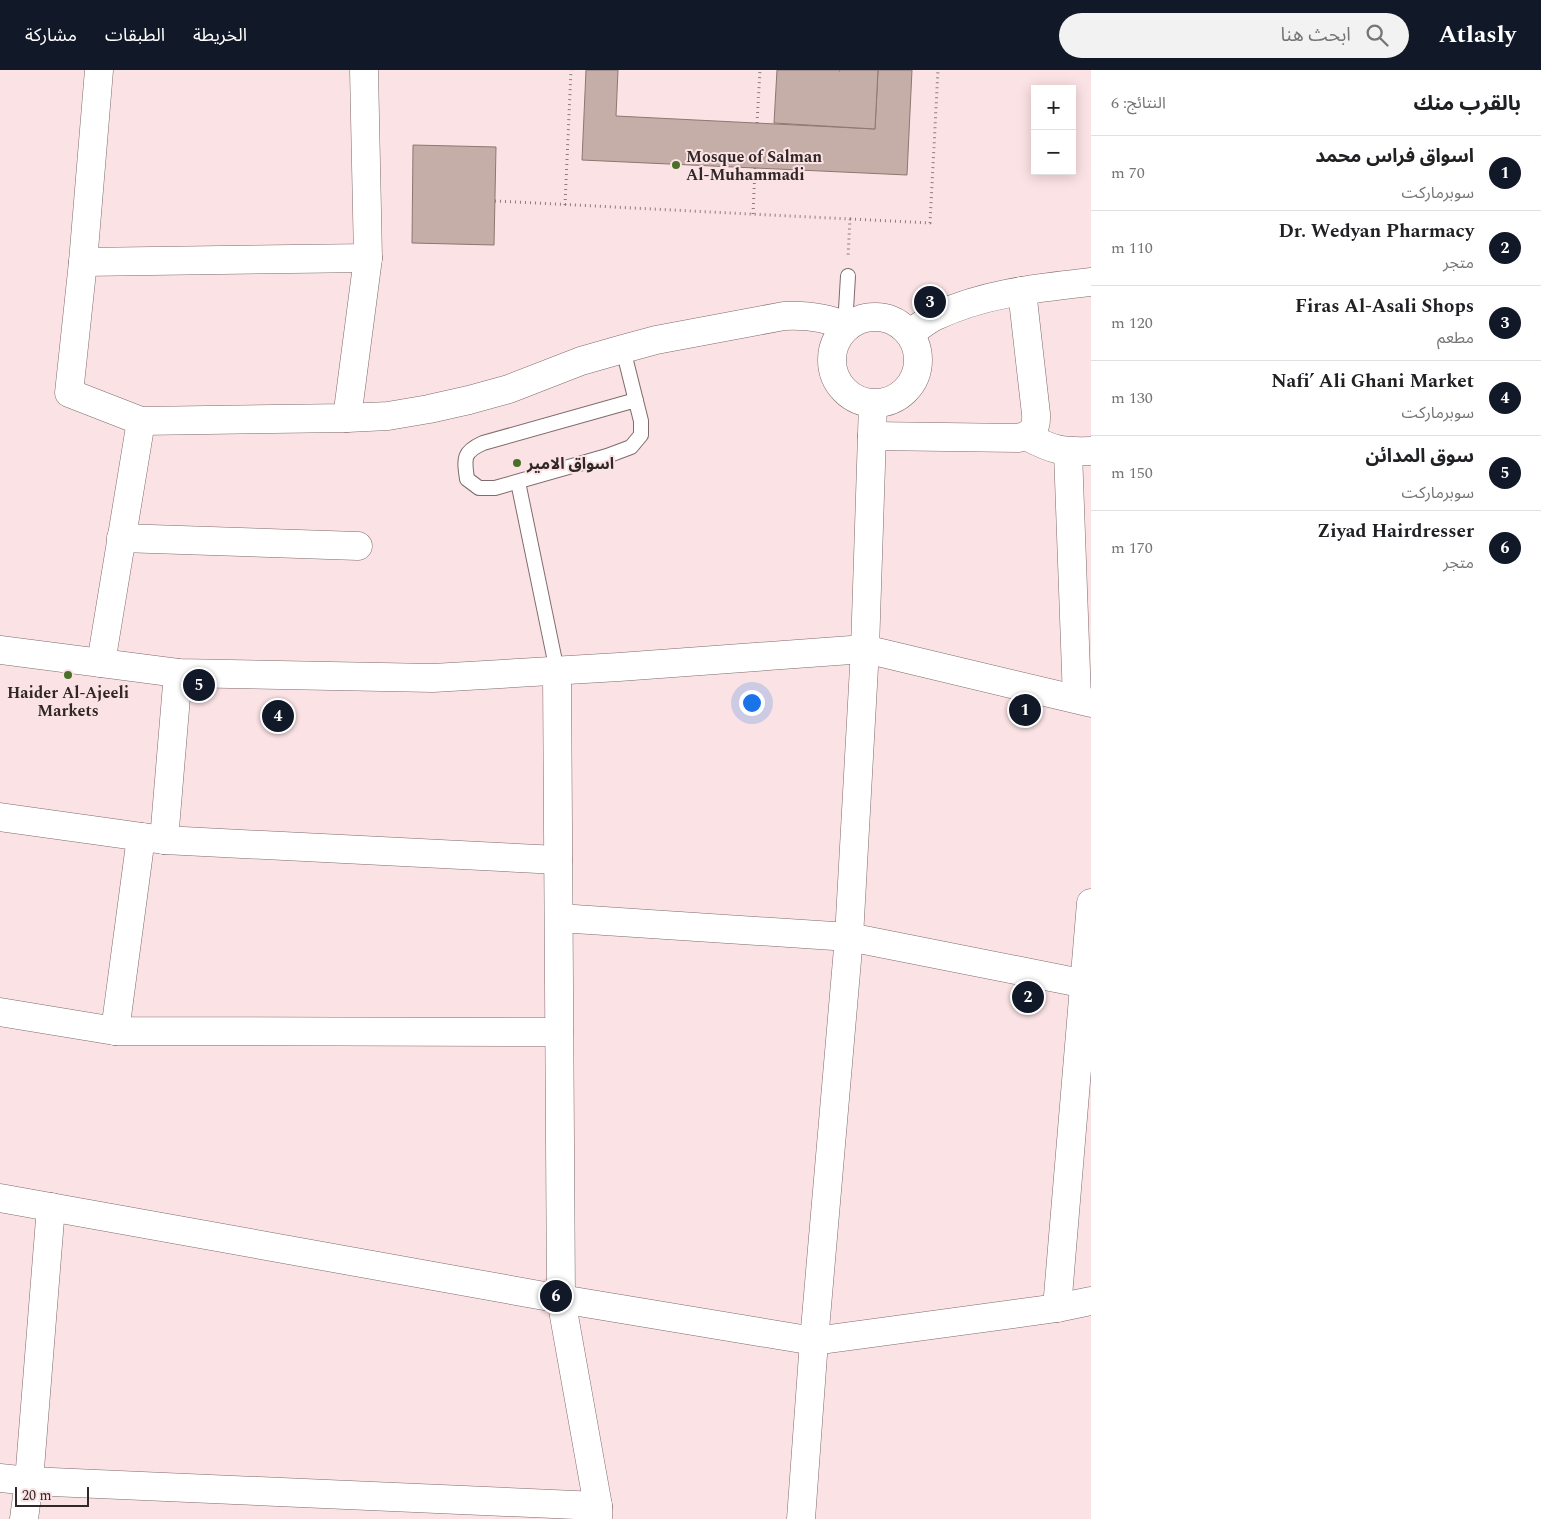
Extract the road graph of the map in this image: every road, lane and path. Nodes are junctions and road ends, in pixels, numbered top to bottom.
1 (99, 70) edge
2 (364, 70) edge
3 (571, 70) edge
4 (760, 70) edge
5 (938, 70) edge
6 (757, 123) dead end
7 (755, 168) dead end
8 (495, 201) dead end
9 (565, 205) junction
10 (753, 214) junction
11 (850, 219) junction
12 (368, 258) junction
13 (83, 262) junction
14 (848, 276) joint
15 (1091, 282) edge
16 (1022, 290) junction
17 (845, 326) junction
18 (910, 333) junction
19 (623, 349) junction
20 (636, 400) junction
21 (873, 404) junction
22 (347, 418) junction
23 (141, 421) junction
24 (872, 436) junction
25 (1026, 436) junction
26 (1080, 451) edge
27 (518, 482) junction
28 (121, 538) junction
29 (358, 546) dead end
30 (865, 648) junction
31 (0, 650) edge
32 (101, 663) junction
33 (557, 671) junction
34 (178, 673) junction
35 (1084, 701) edge
36 (0, 818) edge
37 (153, 839) junction
38 (558, 860) junction
39 (1091, 903) edge
40 (559, 918) junction
41 (849, 937) junction
42 (1087, 984) edge
43 (0, 1012) edge
44 (115, 1031) junction
45 (559, 1032) junction
46 (0, 1198) edge
47 (52, 1207) junction
48 (561, 1299) junction
49 (1091, 1301) edge
50 (1057, 1308) junction
51 (814, 1341) junction
52 (0, 1478) edge
53 (28, 1481) junction
54 (598, 1513) edge
55 (24, 1519) edge
56 (801, 1519) edge

1 - 13 street
2 - 12 street
3 - 9 path
4 - 6 path
5 - 11 path
7 - 10 path
8 - 9 path
9 - 10 path
10 - 11 path
11 - 14 path
12 - 13 street
12 - 22 street
13 - 23 street
14 - 17 lane
15 - 16 street
16 - 18 street
16 - 25 street
17 - 18 street
17 - 19 street
17 - 21 street
18 - 21 street
19 - 20 lane
19 - 22 street
20 - 27 lane
20 - 27 lane
21 - 24 street
22 - 23 street
23 - 28 street
24 - 25 street
24 - 30 street
25 - 26 street
26 - 35 street
27 - 33 lane
28 - 29 street
28 - 32 street
30 - 33 street
30 - 35 street
30 - 41 street
31 - 32 street
32 - 34 street
33 - 34 street
33 - 38 street
34 - 37 street
36 - 37 street
37 - 38 street
37 - 44 street
38 - 40 street
39 - 42 street
40 - 41 street
40 - 45 street
41 - 42 street
41 - 51 street
42 - 50 street
43 - 44 street
44 - 45 street
45 - 48 street
46 - 47 street
47 - 48 street
47 - 53 street
48 - 51 street
48 - 54 street
49 - 50 street
50 - 51 street
51 - 56 street
52 - 53 street
53 - 54 street
53 - 55 street

